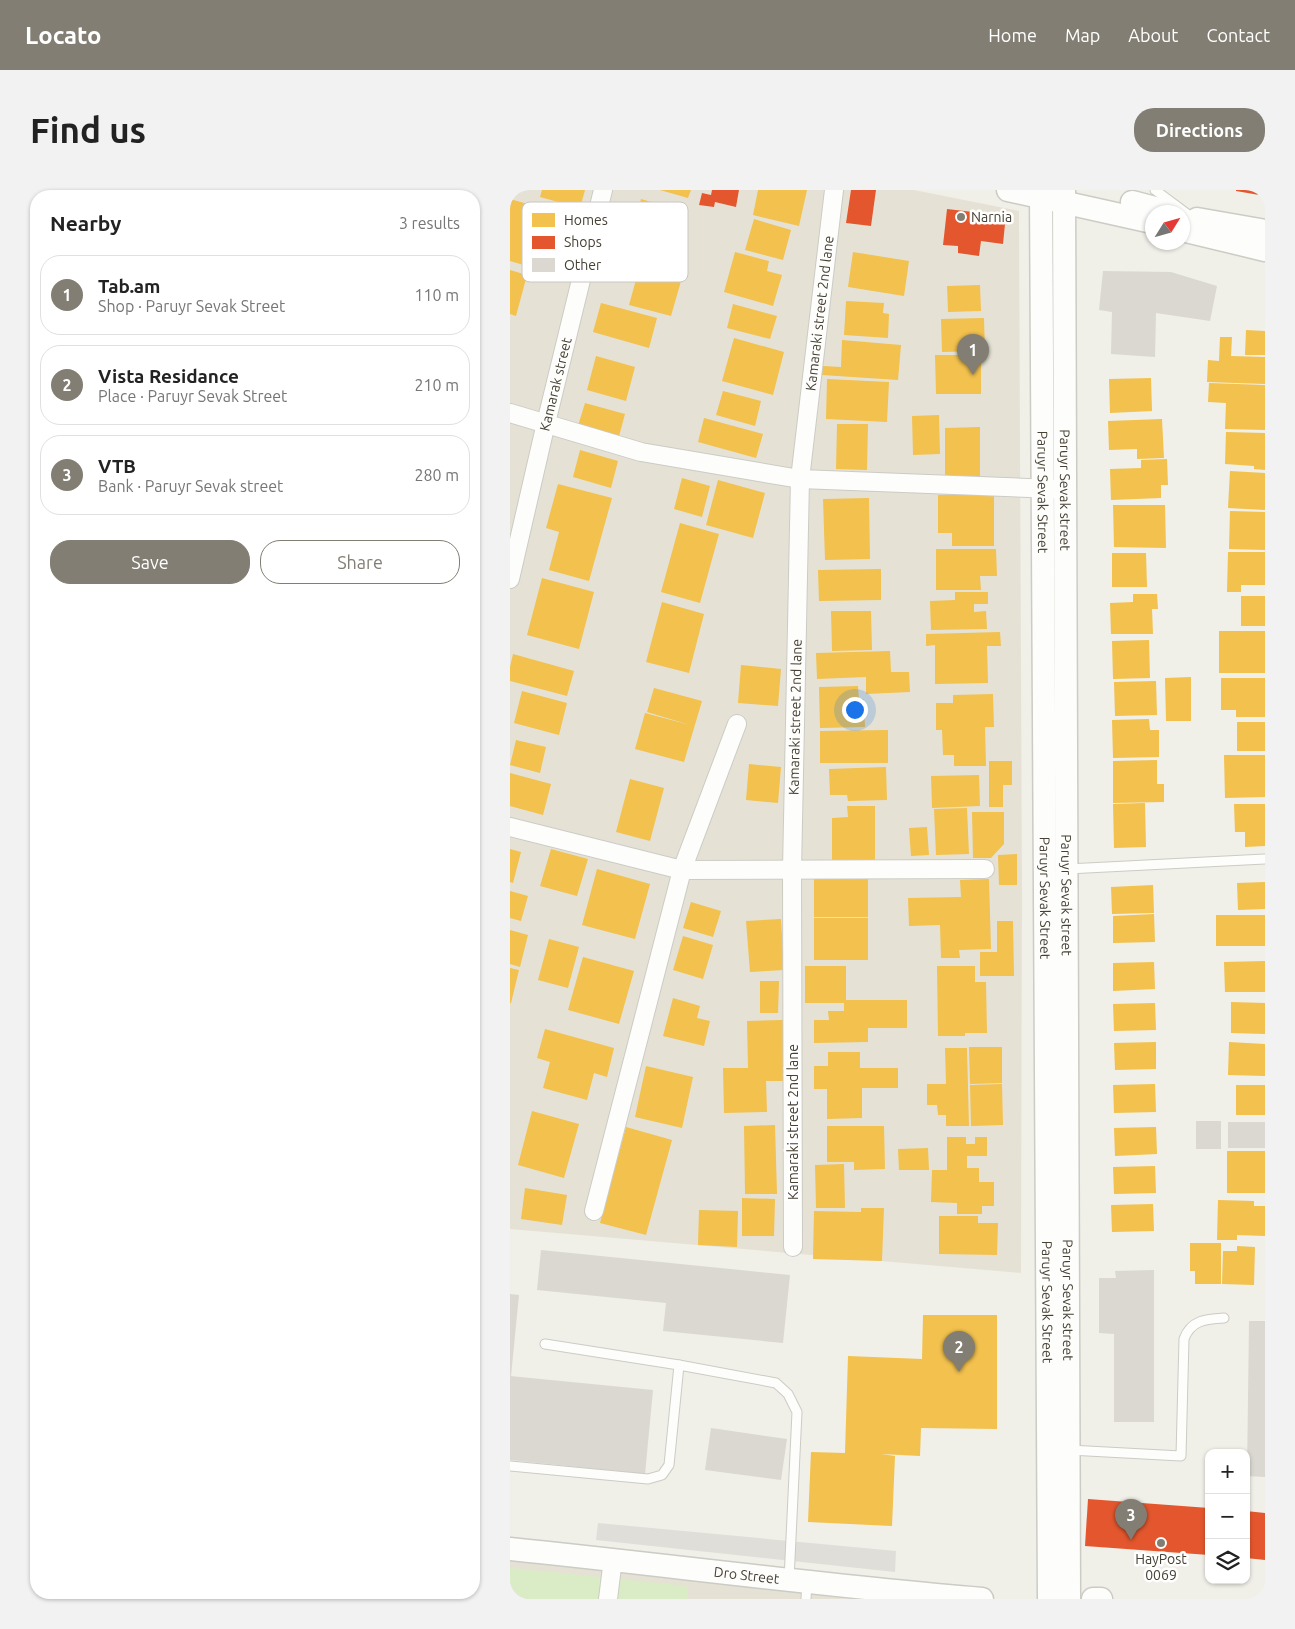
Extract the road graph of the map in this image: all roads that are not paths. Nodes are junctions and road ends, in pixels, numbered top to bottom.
1 (834, 190) edge
2 (1008, 190) edge
3 (1156, 190) edge
4 (1041, 194) edge
5 (1069, 194) edge
6 (1170, 205) edge
7 (1145, 208) edge
8 (1145, 220) edge
9 (1190, 222) edge
10 (1190, 223) edge
11 (1265, 230) edge
12 (1265, 250) edge
13 (580, 282) edge
14 (510, 412) edge
15 (546, 423) junction
16 (800, 479) junction
17 (1042, 489) junction
18 (1065, 489) junction
19 (510, 579) edge
20 (737, 724) dead end
21 (510, 827) edge
22 (1265, 859) edge
23 (985, 869) dead end
24 (682, 870) junction
25 (792, 870) junction
26 (1055, 870) junction
27 (594, 1211) dead end
28 (793, 1247) dead end
29 (1224, 1318) dead end
30 (545, 1344) dead end
31 (679, 1365) junction
32 (1068, 1450) junction
33 (510, 1466) edge
34 (510, 1549) edge
35 (613, 1559) junction
36 (801, 1587) edge
37 (920, 1596) edge
38 (608, 1599) edge
39 (982, 1599) edge
40 (1049, 1599) edge
41 (1069, 1599) edge
42 (1092, 1599) edge
43 (1101, 1599) edge

1 - 16 street, Kamaraki street 2nd lane
2 - 4 street
3 - 6 lane
4 - 5 street
4 - 17 street, Paruyr Sevak Street
5 - 7 street
5 - 8 street
5 - 18 street, Paruyr Sevak street
9 - 11 street
10 - 12 street
13 - 15 street, Kamarak street
14 - 15 street
15 - 16 street
15 - 19 street, Kamarak street
16 - 17 street
16 - 25 street, Kamaraki street 2nd lane
17 - 18 street
17 - 26 street, Paruyr Sevak Street
18 - 26 street, Paruyr Sevak street
20 - 24 street
21 - 24 street
22 - 26 lane
23 - 25 street
24 - 25 street
24 - 27 street
25 - 28 street, Kamaraki street 2nd lane
26 - 32 street, Paruyr Sevak street
26 - 40 street, Paruyr Sevak Street
29 - 32 lane
30 - 31 lane
31 - 33 lane
31 - 36 lane
32 - 41 street, Paruyr Sevak street
34 - 35 street, Dro Street
35 - 36 street, Dro Street
35 - 38 street
36 - 37 street, Dro Street
37 - 39 street, Dro Street
42 - 43 street

